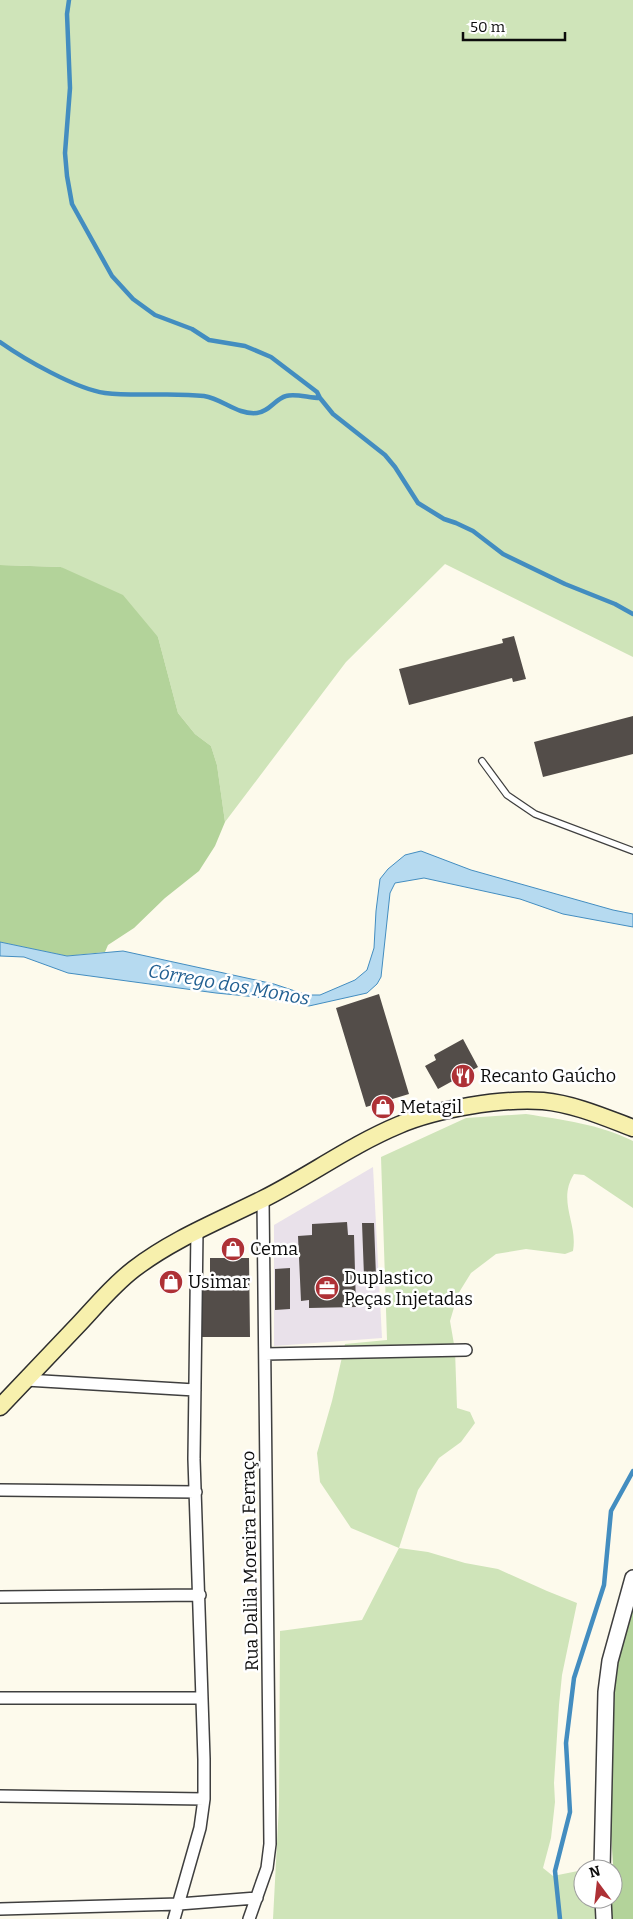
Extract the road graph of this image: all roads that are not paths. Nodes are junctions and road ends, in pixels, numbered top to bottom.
1 (482, 761) dead end
2 (633, 851) edge
3 (633, 1128) edge
4 (263, 1199) junction
5 (197, 1230) junction
6 (466, 1350) dead end
7 (265, 1354) junction
8 (26, 1380) junction
9 (195, 1390) junction
10 (0, 1407) edge
11 (0, 1490) edge
12 (196, 1492) junction
13 (633, 1578) edge
14 (200, 1596) junction
15 (0, 1597) edge
16 (0, 1698) edge
17 (202, 1698) junction
18 (0, 1796) edge
19 (204, 1799) junction
20 (602, 1859) edge
21 (257, 1898) junction
22 (179, 1904) junction
23 (0, 1909) edge
24 (174, 1919) edge
25 (249, 1919) edge

1 - 2 lane
3 - 4 main road
4 - 5 main road
4 - 7 street, Rua Dalila Moreira Ferraço
5 - 8 main road
5 - 9 street
6 - 7 street
7 - 21 street, Rua Dalila Moreira Ferraço
8 - 9 street
8 - 10 main road
9 - 12 street
11 - 12 street
12 - 14 street
13 - 20 street
14 - 15 street
14 - 17 street
16 - 17 street
17 - 19 street
18 - 19 street
19 - 22 street
21 - 22 street
21 - 25 street, Rua Dalila Moreira Ferraço
22 - 23 street
22 - 24 street

